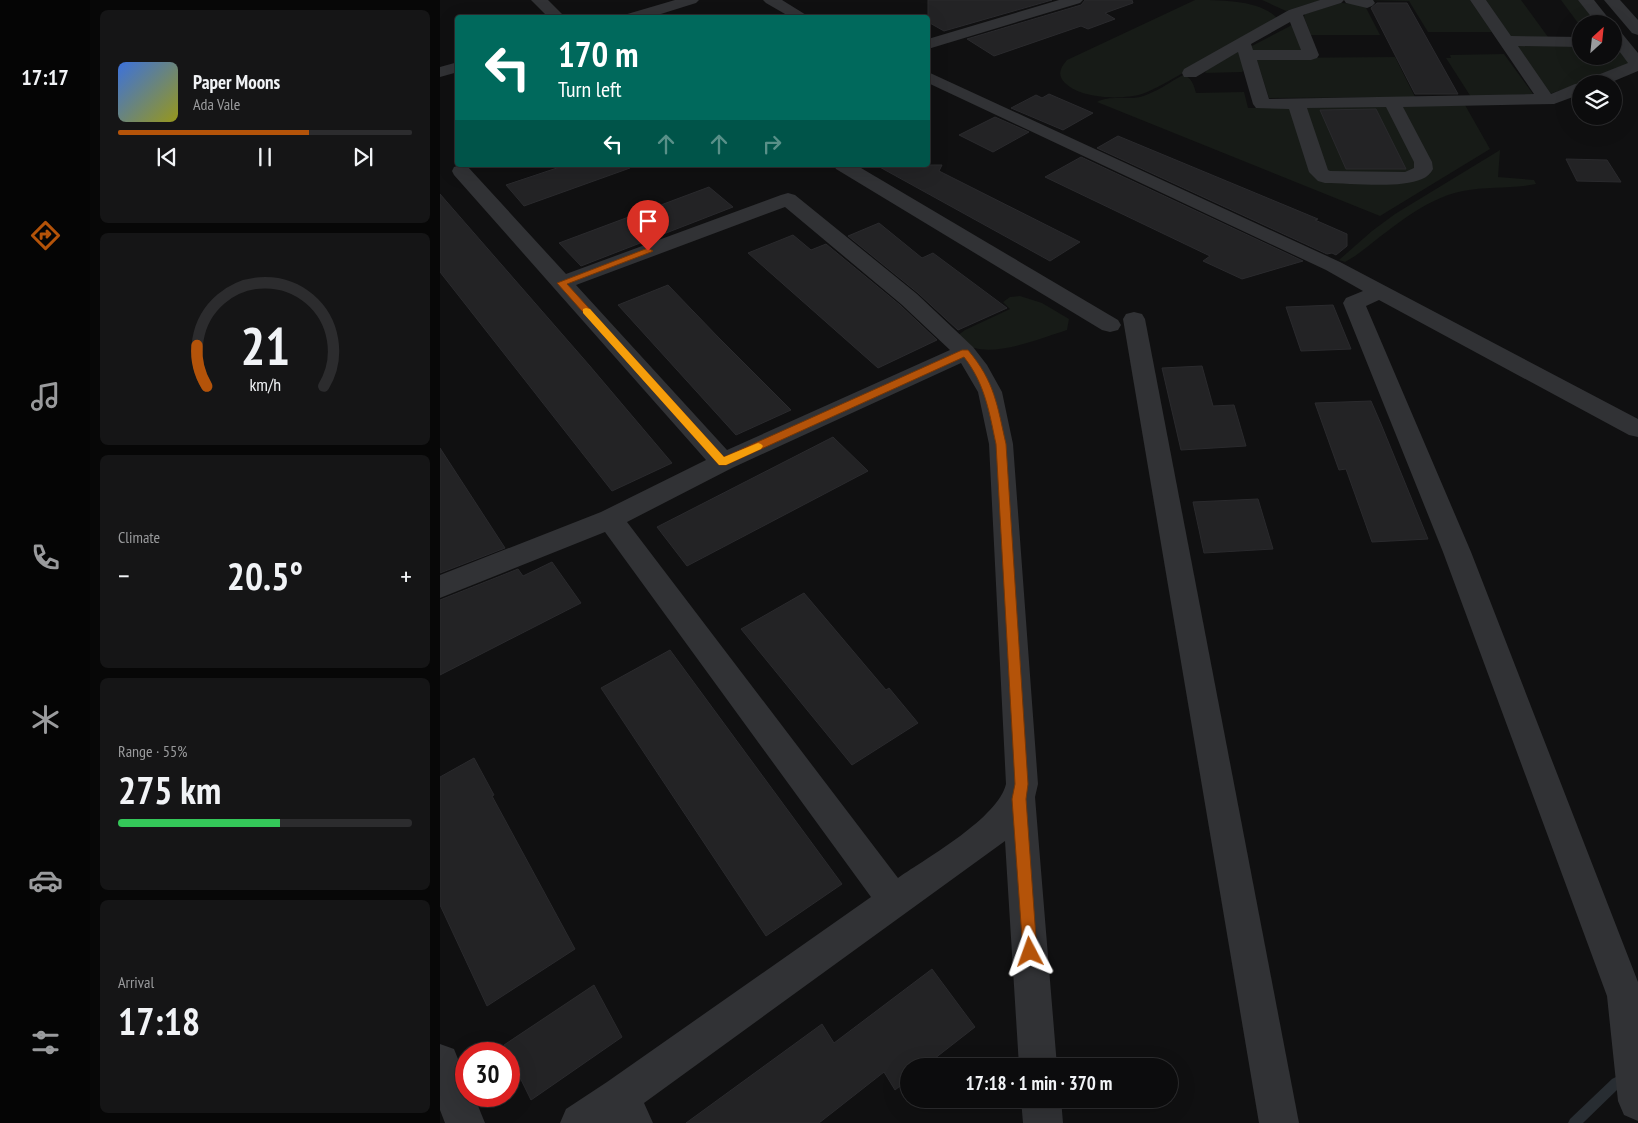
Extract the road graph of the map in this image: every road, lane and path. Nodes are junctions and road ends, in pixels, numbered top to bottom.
1 (539, 0) edge
2 (691, 0) edge
3 (771, 0) edge
4 (1076, 0) edge
5 (1336, 0) edge
6 (1351, 0) edge
7 (1478, 0) edge
8 (1586, 0) edge
9 (1612, 0) edge
10 (809, 2) dead end
11 (1367, 3) dead end
12 (786, 8) junction
13 (1294, 14) junction
14 (556, 15) edge
15 (640, 15) edge
16 (799, 15) edge
17 (1598, 15) edge
18 (1638, 30) edge
19 (1506, 41) junction
20 (1572, 42) edge
21 (930, 43) edge
22 (1622, 46) edge
23 (1245, 49) junction
24 (1638, 65) edge
25 (455, 68) edge
26 (440, 72) edge
27 (1190, 73) dead end
28 (1613, 75) edge
29 (930, 79) edge
30 (1572, 92) edge
31 (1546, 99) junction
32 (1392, 102) junction
33 (1296, 103) junction
34 (847, 167) edge
35 (463, 170) edge
36 (561, 283) junction
37 (1380, 291) junction
38 (965, 352) junction
39 (1638, 430) edge
40 (723, 462) junction
41 (610, 519) junction
42 (440, 587) edge
43 (1019, 799) junction
44 (894, 900) junction
45 (1037, 1058) edge
46 (440, 1063) edge
47 (1638, 1101) edge
48 (1042, 1108) edge
49 (627, 1110) edge
50 (465, 1123) edge
51 (580, 1123) edge
52 (1043, 1123) edge
53 (1279, 1123) edge

1 - 14 street
2 - 15 street
3 - 12 street
4 - 21 street
5 - 13 street
6 - 11 street
7 - 19 street
8 - 17 street
9 - 18 street
10 - 12 street
12 - 16 street
13 - 23 street
13 - 23 street
19 - 20 street
19 - 31 street
22 - 24 street
23 - 27 street
23 - 33 street
24 - 28 street
25 - 26 street
29 - 37 street
30 - 31 street
31 - 32 street
32 - 33 street
32 - 33 street
34 - 53 street
35 - 36 street
36 - 38 street
36 - 40 street
37 - 39 street
37 - 47 street
38 - 40 street
38 - 43 street
40 - 41 street
41 - 42 street
41 - 44 street
43 - 44 street
43 - 45 street
44 - 49 street
46 - 50 street
48 - 52 street
49 - 51 street

